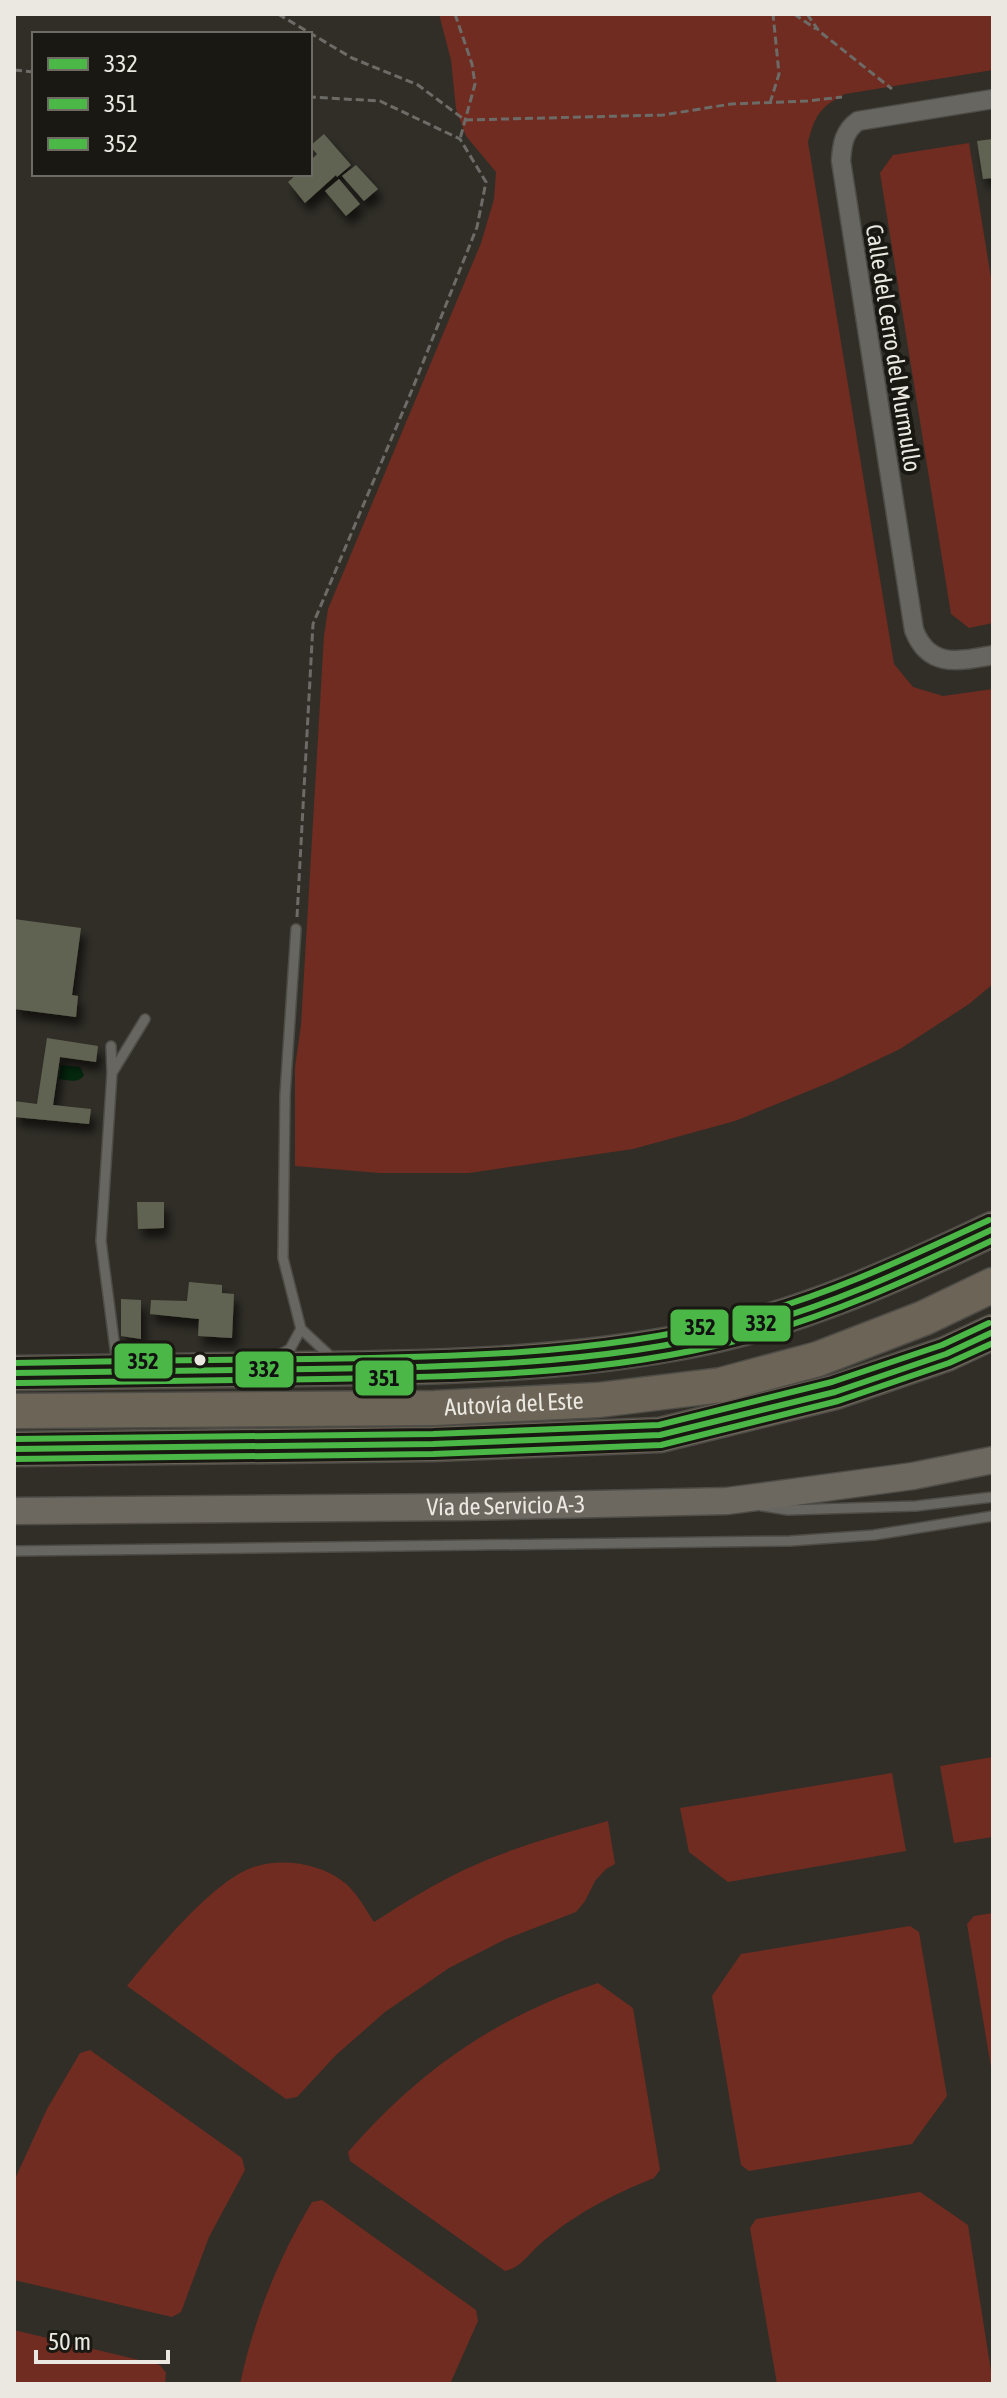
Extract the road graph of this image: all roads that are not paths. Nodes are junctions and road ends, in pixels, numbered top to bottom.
1 (993, 99) edge
2 (993, 655) edge
3 (296, 929) road end
4 (145, 1019) dead end
5 (111, 1046) dead end
6 (112, 1073) junction
7 (993, 1229) edge
8 (993, 1285) edge
9 (301, 1329) junction
10 (993, 1332) edge
11 (993, 1358) edge
12 (364, 1368) junction
13 (249, 1370) junction
14 (118, 1371) junction
15 (14, 1373) edge
16 (14, 1411) edge
17 (660, 1435) junction
18 (14, 1449) edge
19 (993, 1460) edge
20 (993, 1497) edge
21 (727, 1501) junction
22 (14, 1511) edge
23 (993, 1516) edge
24 (14, 1551) edge

1 - 2 street, Calle del Cerro del Murmullo
3 - 9 lane
4 - 6 lane
5 - 6 lane
6 - 14 lane
7 - 12 highway
8 - 16 highway, Autovía del Este
9 - 12 lane
9 - 13 lane
10 - 17 highway, Autovía del Este
11 - 17 highway
12 - 13 highway
13 - 14 highway
14 - 15 highway
17 - 18 highway, Autovía del Este
19 - 21 main road, Vía de Servicio A-3
20 - 21 lane
21 - 22 main road, Vía de Servicio A-3
23 - 24 lane

